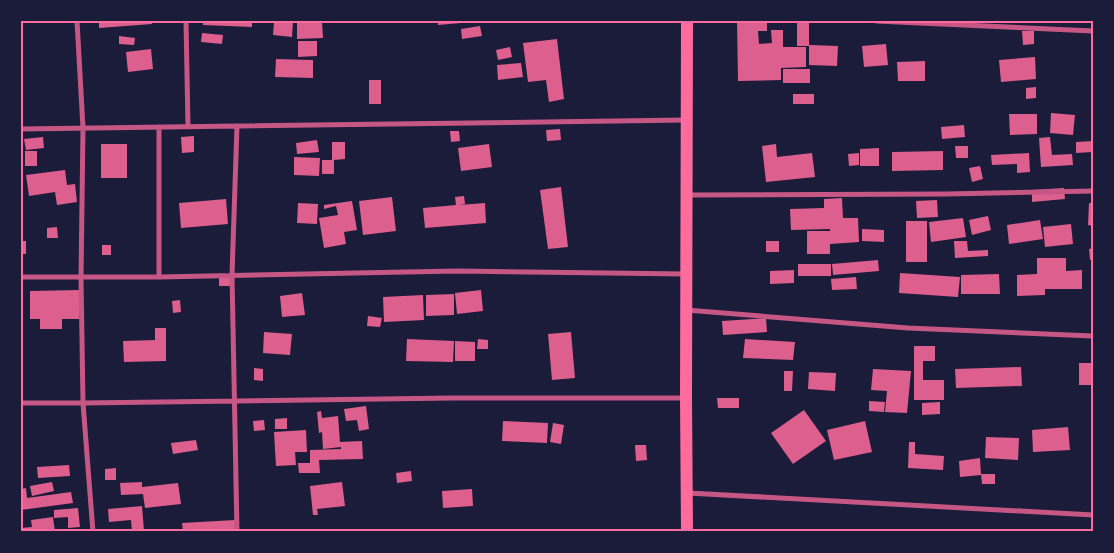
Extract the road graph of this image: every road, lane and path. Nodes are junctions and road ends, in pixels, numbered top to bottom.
1 (77, 21) edge
2 (186, 21) edge
3 (687, 21) edge
4 (876, 21) edge
5 (1093, 31) edge
6 (686, 120) junction
7 (237, 126) junction
8 (158, 127) junction
9 (188, 127) junction
10 (83, 128) junction
11 (21, 129) edge
12 (1093, 191) edge
13 (686, 195) junction
14 (686, 274) junction
15 (232, 275) junction
16 (21, 277) edge
17 (81, 278) junction
18 (159, 278) junction
19 (686, 310) junction
20 (1093, 336) edge
21 (686, 398) junction
22 (21, 402) edge
23 (235, 402) junction
24 (83, 404) junction
25 (688, 493) junction
26 (1093, 515) edge
27 (93, 532) edge
28 (238, 532) edge
29 (687, 532) edge

1 - 10 street
2 - 9 street
3 - 6 main road
4 - 5 street
6 - 7 street
6 - 13 main road
7 - 9 street
7 - 15 street
8 - 9 street
8 - 10 street
8 - 18 street
10 - 11 street
10 - 17 street
12 - 13 street
13 - 14 main road
14 - 15 street
14 - 19 main road
15 - 18 street
15 - 23 street
16 - 17 street
17 - 18 street
17 - 24 street
19 - 20 street
19 - 21 main road
21 - 23 street
21 - 25 main road
22 - 24 street
23 - 24 street
23 - 28 street
24 - 27 street
25 - 26 street
25 - 29 main road

